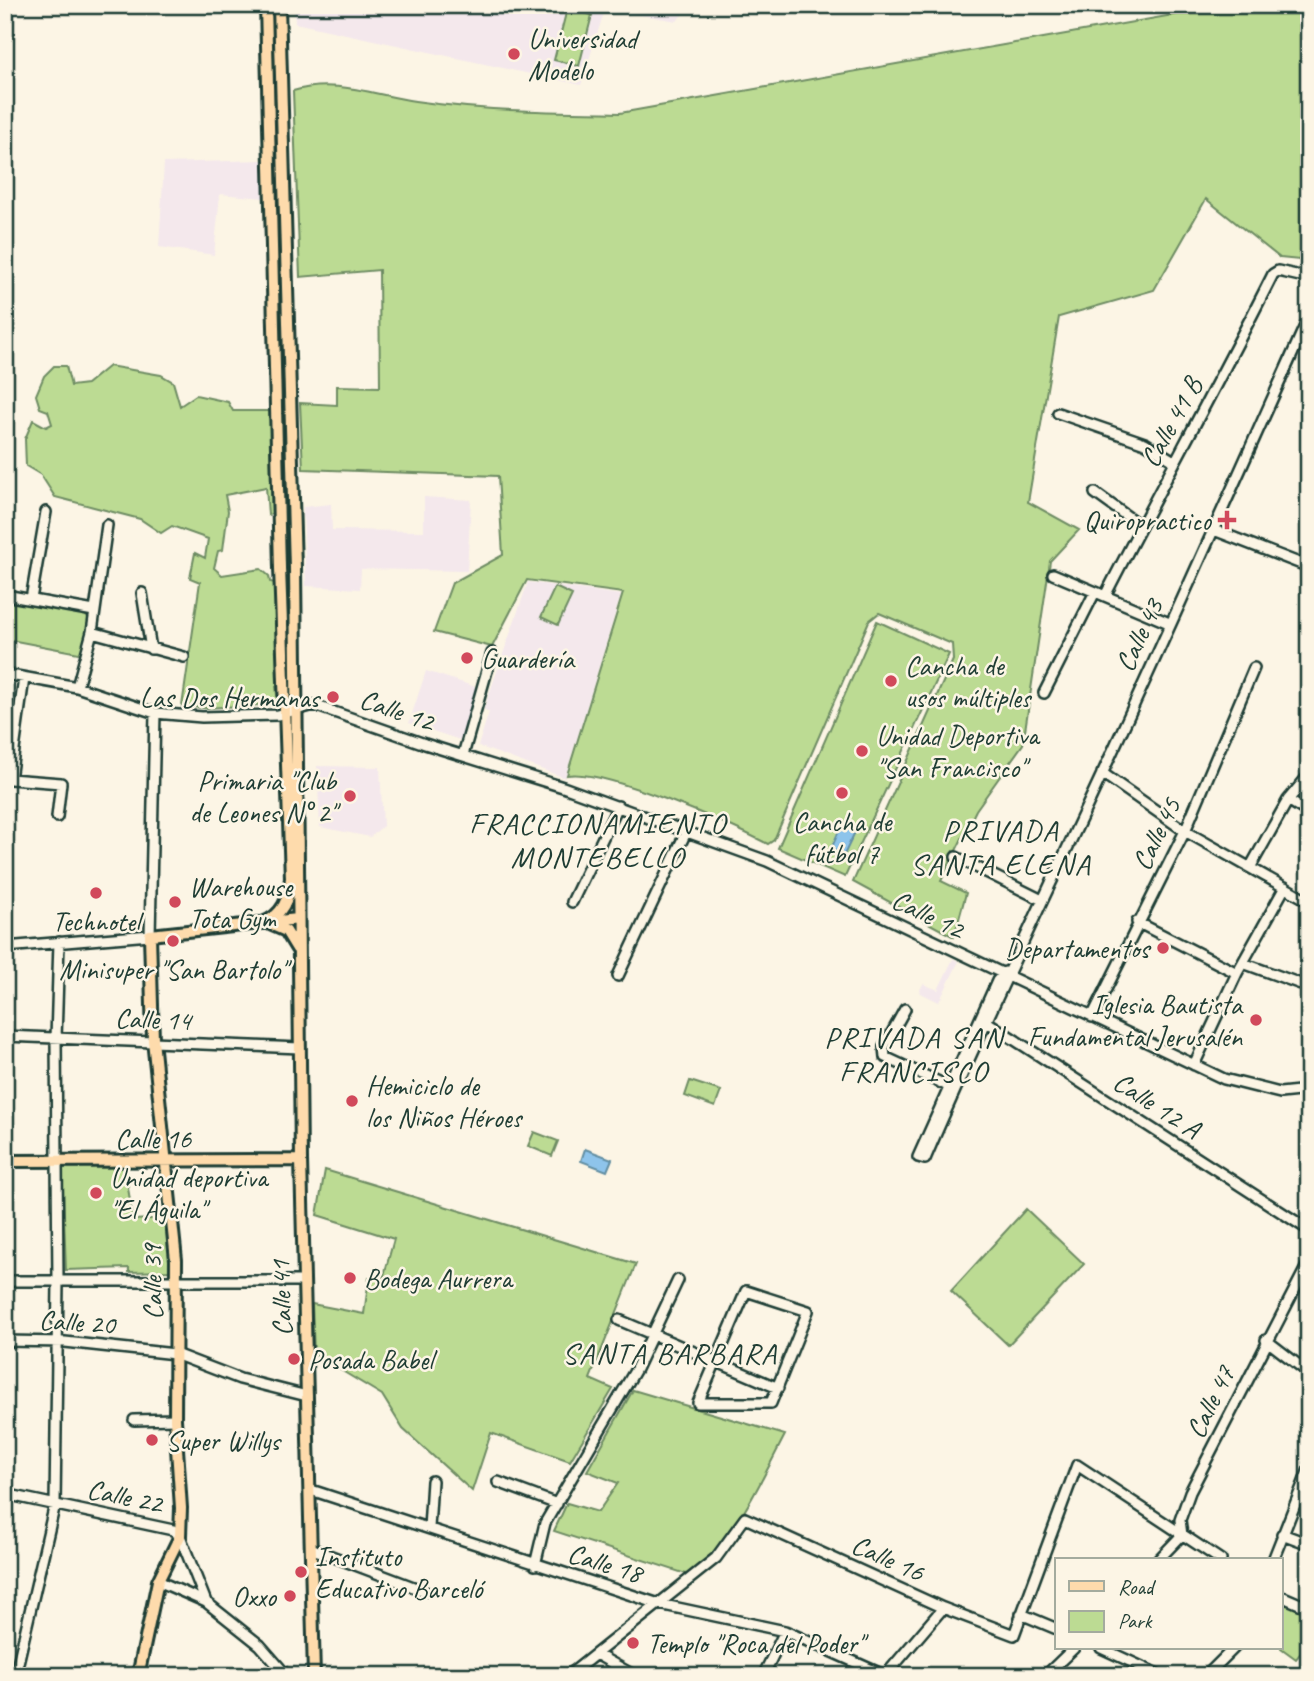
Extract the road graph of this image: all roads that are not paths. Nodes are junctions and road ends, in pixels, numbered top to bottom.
1 (266, 5) edge
2 (279, 5) edge
3 (1309, 278) edge
4 (1309, 317) edge
5 (1058, 413) dead end
6 (1174, 461) junction
7 (1095, 493) dead end
8 (46, 512) dead end
9 (107, 525) dead end
10 (1139, 525) junction
11 (1214, 530) junction
12 (1309, 567) edge
13 (280, 568) junction
14 (295, 568) junction
15 (1053, 574) dead end
16 (1095, 592) junction
17 (142, 593) dead end
18 (5, 594) edge
19 (1105, 596) junction
20 (31, 599) junction
21 (94, 611) junction
22 (1169, 623) junction
23 (92, 632) junction
24 (151, 649) junction
25 (492, 653) dead end
26 (184, 657) dead end
27 (1254, 668) dead end
28 (5, 674) edge
29 (24, 678) junction
30 (78, 687) junction
31 (1044, 693) dead end
32 (297, 708) junction
33 (155, 713) junction
34 (285, 713) junction
35 (463, 755) junction
36 (1102, 773) junction
37 (1309, 775) edge
38 (1288, 800) junction
39 (618, 806) junction
40 (1309, 813) edge
41 (57, 817) dead end
42 (688, 830) junction
43 (1185, 831) junction
44 (956, 857) dead end
45 (1251, 866) junction
46 (1285, 887) junction
47 (1042, 900) junction
48 (1309, 901) edge
49 (572, 902) dead end
50 (298, 919) junction
51 (1137, 922) junction
52 (263, 923) junction
53 (150, 935) junction
54 (59, 942) junction
55 (5, 947) edge
56 (299, 958) junction
57 (1243, 963) junction
58 (1237, 973) junction
59 (1004, 974) junction
60 (618, 976) dead end
61 (1309, 987) edge
62 (905, 1009) dead end
63 (1093, 1017) junction
64 (984, 1020) junction
65 (5, 1036) edge
66 (56, 1039) junction
67 (153, 1040) junction
68 (300, 1048) junction
69 (1194, 1065) junction
70 (951, 1087) junction
71 (1309, 1090) edge
72 (301, 1160) junction
73 (5, 1161) edge
74 (58, 1161) junction
75 (168, 1161) junction
76 (1309, 1230) edge
77 (1309, 1262) edge
78 (678, 1280) dead end
79 (5, 1281) edge
80 (303, 1281) junction
81 (58, 1282) junction
82 (176, 1283) junction
83 (619, 1320) dead end
84 (652, 1336) junction
85 (1266, 1340) junction
86 (5, 1341) edge
87 (56, 1342) junction
88 (175, 1354) junction
89 (715, 1362) junction
90 (1309, 1373) edge
91 (778, 1388) junction
92 (307, 1396) junction
93 (175, 1419) junction
94 (134, 1420) dead end
95 (1309, 1469) edge
96 (432, 1481) dead end
97 (498, 1482) dead end
98 (311, 1490) junction
99 (5, 1494) edge
100 (55, 1504) junction
101 (557, 1504) junction
102 (429, 1528) junction
103 (1179, 1533) junction
104 (1282, 1534) junction
105 (180, 1536) junction
106 (1309, 1544) edge
107 (313, 1549) junction
108 (1160, 1558) edge
109 (1217, 1558) edge
110 (1274, 1558) edge
111 (535, 1565) junction
112 (158, 1581) junction
113 (424, 1591) dead end
114 (1282, 1598) edge
115 (206, 1602) junction
116 (659, 1604) junction
117 (943, 1608) junction
118 (1309, 1608) edge
119 (1021, 1614) junction
120 (1055, 1628) edge
121 (785, 1631) junction
122 (1072, 1650) edge
123 (1105, 1650) edge
124 (1232, 1650) edge
125 (596, 1654) junction
126 (15, 1676) edge
127 (138, 1676) edge
128 (287, 1676) edge
129 (314, 1676) edge
130 (568, 1676) edge
131 (635, 1676) edge
132 (763, 1676) edge
133 (885, 1676) edge
134 (1045, 1676) edge
135 (1162, 1676) edge
136 (1206, 1676) edge

1 - 13 main road
2 - 14 main road, Calle 41
3 - 6 street, Calle 41 B
4 - 11 street, Calle 43
5 - 6 street
6 - 10 street, Calle 41 B
7 - 10 street
8 - 20 street
9 - 21 street
10 - 19 street, Calle 41 B
11 - 12 street
11 - 22 street, Calle 43
13 - 14 main road
13 - 34 main road
14 - 32 main road, Calle 41
15 - 16 street
16 - 19 street
16 - 31 street
17 - 24 street
18 - 20 street
19 - 22 street
20 - 21 street
21 - 23 street
22 - 36 street, Calle 43
23 - 24 street
23 - 30 street
24 - 26 street
25 - 35 street
27 - 43 street, Calle 45
28 - 29 street, Calle 12
29 - 30 street, Calle 12
29 - 41 street
30 - 33 street, Calle 12
32 - 34 street, Calle 12
32 - 35 street, Calle 12
32 - 50 main road, Calle 41
33 - 34 street, Calle 12
33 - 53 street, Calle 39
34 - 52 main road
35 - 39 street, Calle 12
36 - 43 street
36 - 47 street, Calle 43
37 - 38 street
38 - 40 street
38 - 45 street
39 - 42 street, Calle 12
39 - 49 street
42 - 59 street, Calle 12
42 - 60 street
43 - 45 street
43 - 51 street, Calle 45
44 - 47 street
45 - 46 street
46 - 48 street
46 - 57 street
47 - 59 street, Calle 43
50 - 52 main road
50 - 56 main road, Calle 41
51 - 58 street
51 - 63 street, Calle 45
52 - 53 main road
52 - 56 main road
53 - 54 street
53 - 67 main road, Calle 39
54 - 55 street
54 - 66 street
56 - 68 main road, Calle 41
57 - 58 street
57 - 61 street
58 - 69 street
59 - 63 street, Calle 12
59 - 64 street, Calle 43
62 - 70 street
63 - 69 street, Calle 12
64 - 70 street, Calle 43
64 - 76 street, Calle 12 A
65 - 66 street, Calle 14
66 - 67 street, Calle 14
66 - 74 street
67 - 68 street, Calle 14
67 - 75 main road, Calle 39
68 - 72 main road, Calle 41
69 - 71 street, Calle 12
70 - 70 street
72 - 75 main road, Calle 16
72 - 80 main road, Calle 41
73 - 74 main road, Calle 16
74 - 75 main road, Calle 16
74 - 81 street
75 - 82 main road, Calle 39
77 - 85 street, Calle 47
78 - 84 street
79 - 81 street
80 - 82 street
80 - 92 main road, Calle 41
81 - 82 street
81 - 87 street
82 - 88 main road, Calle 39
83 - 84 street
84 - 89 street
84 - 101 street
85 - 90 street
85 - 103 street, Calle 47
86 - 87 street, Calle 20
87 - 88 street, Calle 20
87 - 100 street
88 - 92 street, Calle 20
88 - 93 main road, Calle 39
89 - 91 street
89 - 91 street
89 - 91 street
92 - 98 main road, Calle 41
93 - 94 street
93 - 105 main road, Calle 39
95 - 104 street
96 - 102 street
97 - 101 street
98 - 102 street, Calle 18
98 - 107 main road, Calle 41
99 - 100 street, Calle 22
100 - 105 street, Calle 22
100 - 126 street
101 - 111 street
102 - 111 street, Calle 18
103 - 108 street
103 - 109 street
103 - 119 street
104 - 106 street
104 - 110 street
105 - 112 main road, Calle 39
105 - 115 street, Calle 22
107 - 113 street
107 - 129 main road, Calle 41
111 - 116 street, Calle 18
112 - 115 street
112 - 127 main road, Calle 39
114 - 118 street
115 - 128 street, Calle 22
116 - 117 street, Calle 16
116 - 121 street, Calle 18
116 - 125 street
117 - 119 street, Calle 16
117 - 133 street
119 - 120 street
121 - 132 street
121 - 133 street, Calle 18
122 - 134 street
123 - 135 street
124 - 136 street
125 - 130 street
125 - 131 street

